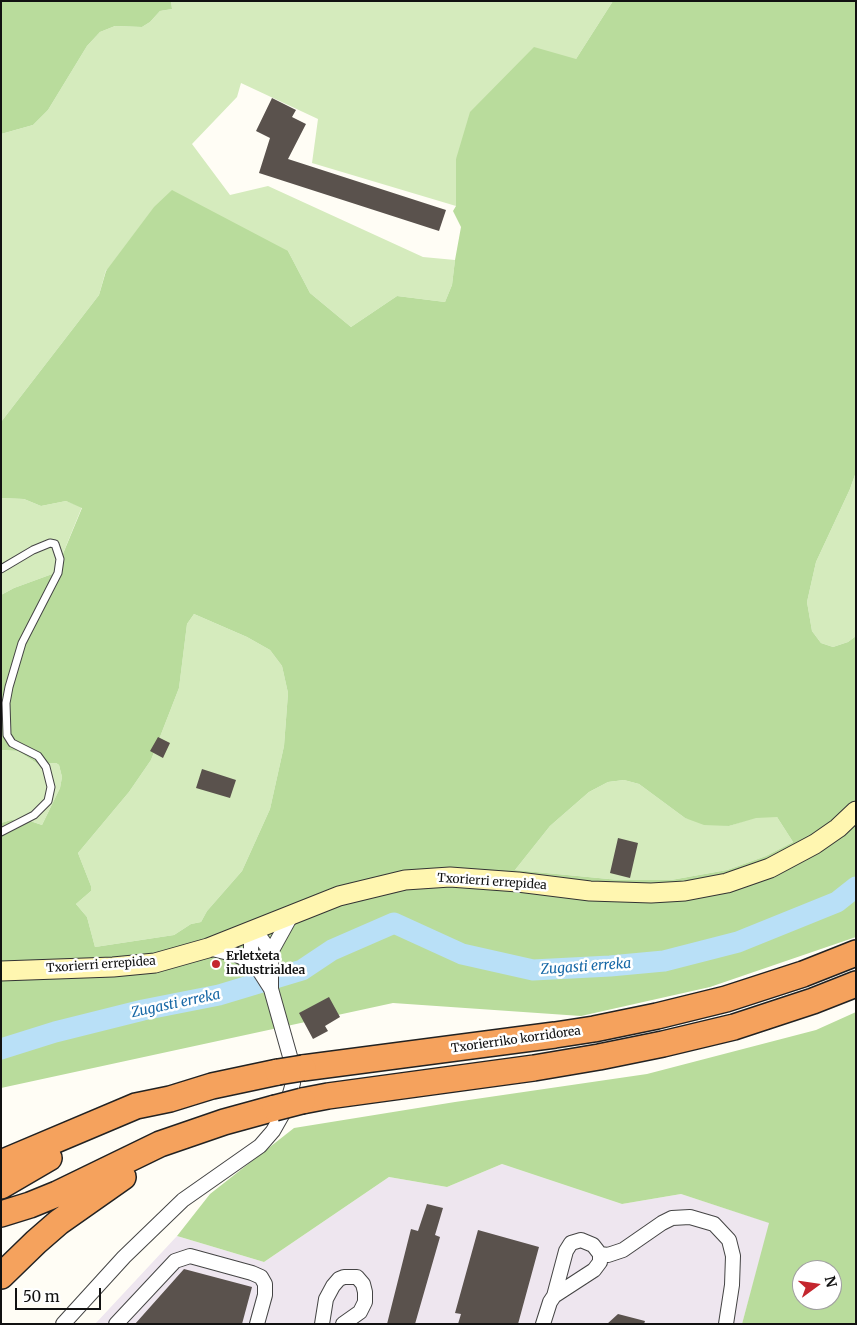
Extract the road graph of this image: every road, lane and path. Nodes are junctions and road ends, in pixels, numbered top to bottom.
1 (1, 569) edge
2 (856, 811) edge
3 (1, 832) edge
4 (292, 914) junction
5 (254, 929) junction
6 (208, 948) junction
7 (271, 954) junction
8 (856, 954) edge
9 (254, 963) junction
10 (1, 971) edge
11 (856, 984) edge
12 (271, 989) junction
13 (170, 1099) junction
14 (201, 1130) junction
15 (1, 1163) edge
16 (1, 1186) edge
17 (1, 1214) edge
18 (600, 1254) junction
19 (1, 1276) edge
20 (554, 1296) junction
21 (63, 1324) edge
22 (116, 1324) edge
23 (257, 1324) edge
24 (322, 1324) edge
25 (343, 1324) edge
26 (544, 1324) edge
27 (726, 1324) edge

1 - 3 lane
2 - 4 main road, Txorierri errepidea
4 - 5 main road, Txorierri errepidea
4 - 7 street
5 - 6 main road, Txorierri errepidea
5 - 7 street
5 - 9 street
6 - 9 street
6 - 10 main road, Txorierri errepidea
7 - 9 street
7 - 12 street
8 - 13 highway, Txorierriko korridorea, bridge
9 - 12 street
11 - 14 highway, bridge
12 - 21 street
13 - 15 highway
13 - 16 highway
14 - 17 highway
14 - 19 highway
18 - 20 street
18 - 20 street
18 - 27 street
20 - 26 street
22 - 23 street
24 - 25 street

